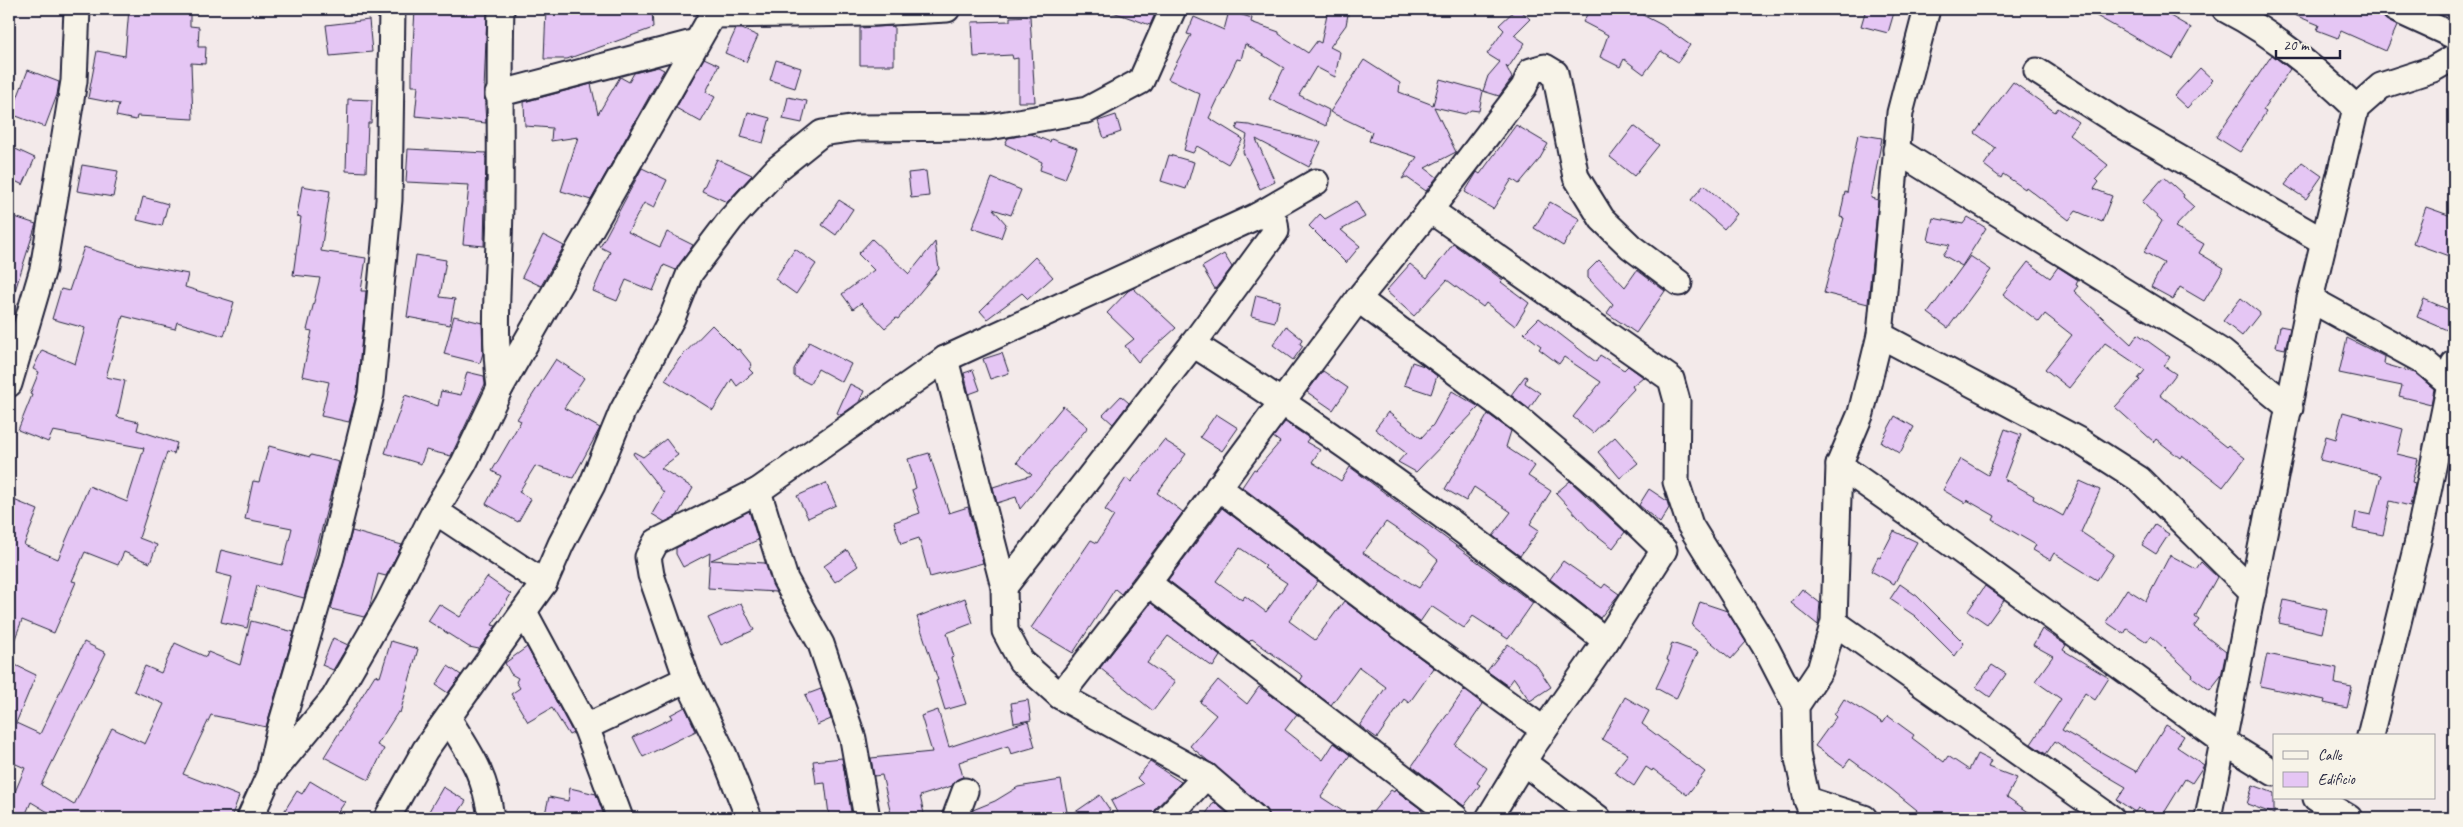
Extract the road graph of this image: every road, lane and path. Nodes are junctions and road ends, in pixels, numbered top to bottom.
1 (78, 9) edge
2 (392, 9) edge
3 (501, 9) edge
4 (947, 9) edge
5 (1173, 9) edge
6 (1927, 9) edge
7 (2225, 9) edge
8 (2395, 9) edge
9 (714, 12) edge
10 (2454, 36) edge
11 (696, 42) junction
12 (2454, 57) edge
13 (2037, 71) dead end
14 (498, 94) junction
15 (2356, 108) junction
16 (1896, 150) junction
17 (1316, 182) dead end
18 (1430, 210) junction
19 (1257, 216) junction
20 (2323, 241) junction
21 (1679, 283) dead end
22 (1358, 299) junction
23 (2310, 299) junction
24 (1880, 335) junction
25 (1193, 344) junction
26 (945, 359) junction
27 (2452, 377) edge
28 (9, 384) edge
29 (500, 388) junction
30 (1282, 400) junction
31 (2290, 408) junction
32 (1838, 465) junction
33 (1218, 487) junction
34 (758, 491) junction
35 (434, 511) junction
36 (544, 583) junction
37 (1148, 584) junction
38 (1004, 586) junction
39 (2253, 592) junction
40 (524, 612) junction
41 (1834, 622) junction
42 (1606, 641) junction
43 (686, 679) junction
44 (1060, 696) junction
45 (1796, 706) junction
46 (449, 720) junction
47 (586, 727) junction
48 (1544, 730) junction
49 (2370, 734) edge
50 (2224, 742) junction
51 (1524, 764) junction
52 (2273, 772) edge
53 (1206, 776) junction
54 (268, 778) junction
55 (966, 791) dead end
56 (2319, 800) edge
57 (2354, 800) edge
58 (1811, 809) edge
59 (251, 818) edge
60 (387, 818) edge
61 (492, 818) edge
62 (620, 818) edge
63 (749, 818) edge
64 (867, 818) edge
65 (955, 818) edge
66 (1167, 818) edge
67 (1255, 818) edge
68 (1456, 818) edge
69 (1489, 818) edge
70 (1598, 818) edge
71 (1864, 818) edge
72 (2111, 818) edge
73 (2208, 818) edge
74 (2349, 818) edge

1 - 28 street
2 - 54 street
3 - 14 street
4 - 9 street
5 - 36 street
6 - 16 street
7 - 15 street
8 - 10 street
9 - 11 street
11 - 14 street
11 - 29 street
12 - 15 street
13 - 20 street
14 - 29 street
15 - 20 street
16 - 24 street
16 - 31 street
17 - 19 street
18 - 21 street
18 - 22 street
18 - 45 street
19 - 25 street
19 - 26 street
20 - 23 street
22 - 30 street
22 - 42 street
23 - 27 street
23 - 31 street
24 - 32 street
24 - 39 street
25 - 30 street
25 - 38 street
26 - 34 street
26 - 38 street
27 - 49 street
29 - 35 street
30 - 33 street
30 - 42 street
31 - 39 street
32 - 41 street
32 - 50 street
33 - 37 street
33 - 48 street
34 - 43 street
34 - 64 street
35 - 36 street
35 - 54 street
36 - 40 street
37 - 44 street
37 - 68 street
38 - 44 street
39 - 50 street
40 - 46 street
40 - 47 street
41 - 45 street
41 - 72 street
42 - 48 street
43 - 47 street
43 - 63 street
44 - 53 street
45 - 58 street
46 - 60 street
46 - 61 street
47 - 62 street
48 - 51 street
50 - 52 street
50 - 73 street
51 - 69 street
51 - 70 street
53 - 66 street
53 - 67 street
54 - 59 street
55 - 65 street
56 - 74 street
57 - 74 street
58 - 71 street

